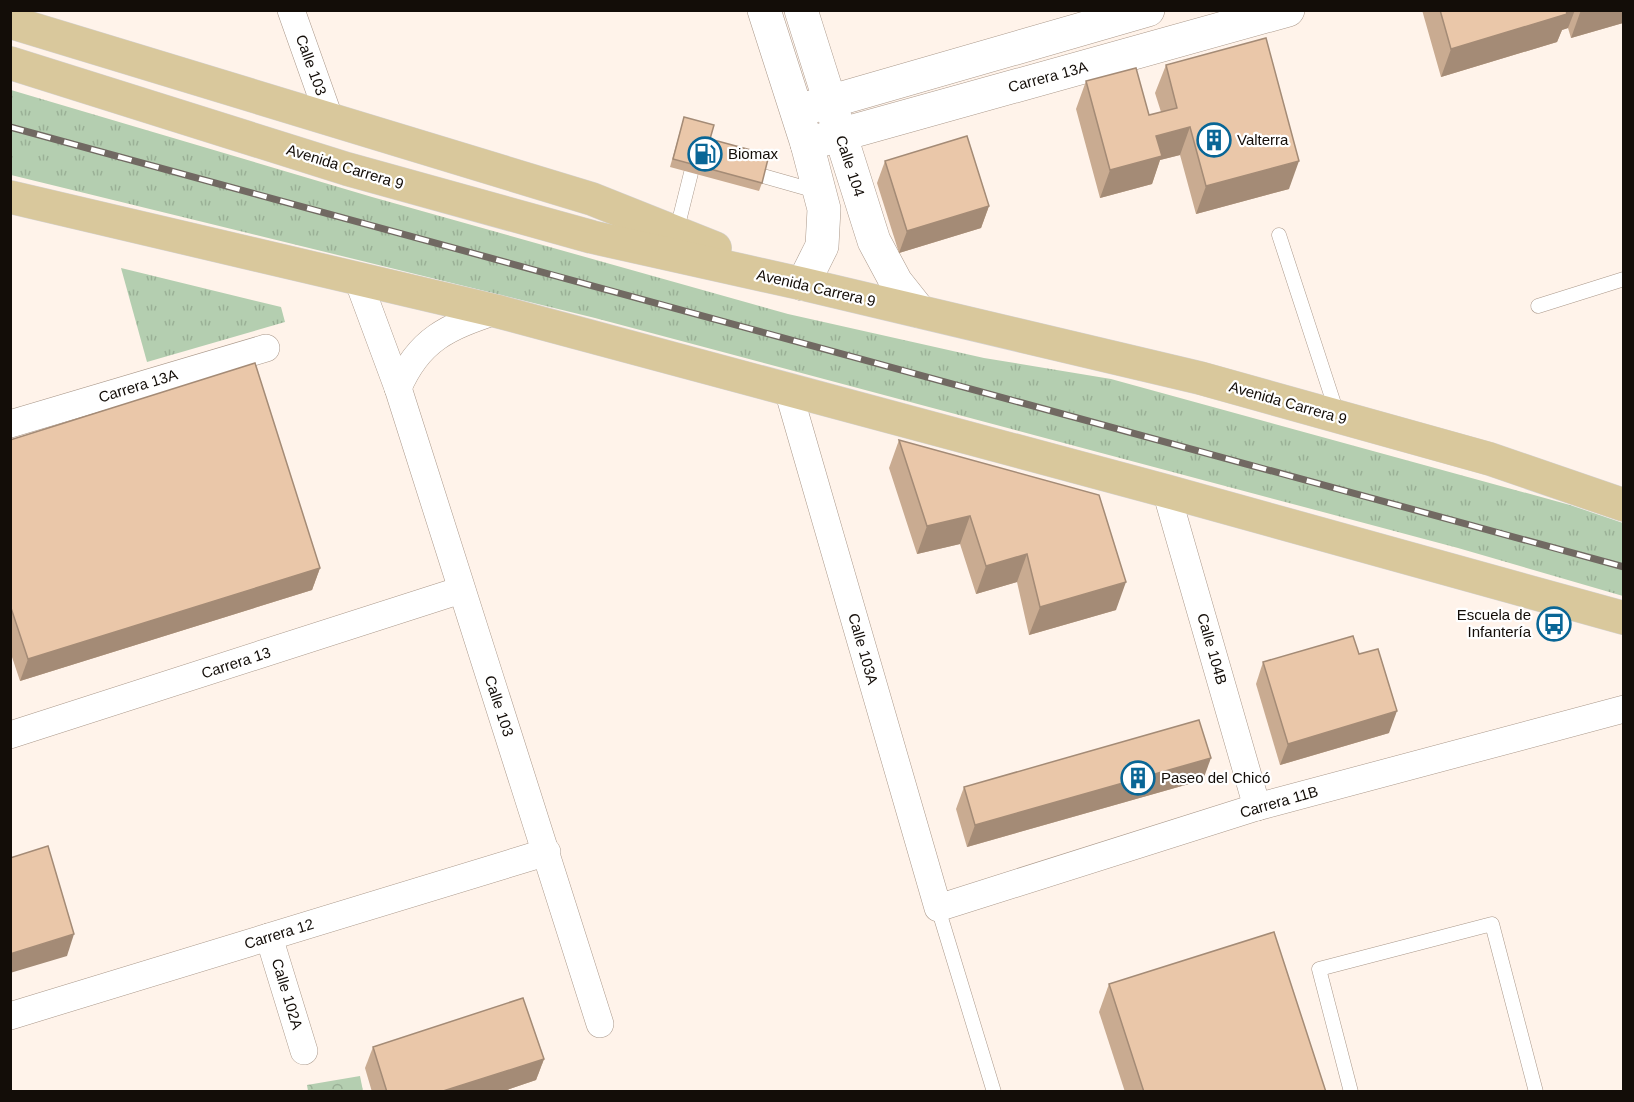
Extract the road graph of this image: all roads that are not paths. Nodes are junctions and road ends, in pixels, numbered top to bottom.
1 (291, 10) edge
2 (764, 10) edge
3 (801, 10) edge
4 (1148, 10) edge
5 (1288, 10) edge
6 (1246, 16) edge
7 (10, 22) edge
8 (10, 63) edge
9 (830, 101) junction
10 (796, 111) junction
11 (330, 120) junction
12 (840, 134) junction
13 (807, 144) junction
14 (691, 172) edge
15 (763, 176) edge
16 (821, 193) junction
17 (10, 197) edge
18 (676, 233) junction
19 (1280, 235) dead end
20 (1623, 279) edge
21 (358, 280) junction
22 (802, 284) junction
23 (1538, 306) dead end
24 (496, 311) junction
25 (919, 311) junction
26 (266, 348) dead end
27 (398, 388) junction
28 (788, 390) junction
29 (1338, 417) junction
30 (10, 424) edge
31 (1166, 491) junction
32 (1623, 505) edge
33 (460, 590) junction
34 (1623, 618) edge
35 (1623, 709) edge
36 (10, 735) edge
37 (1257, 807) junction
38 (547, 852) junction
39 (938, 908) junction
40 (269, 937) junction
41 (10, 1016) edge
42 (600, 1024) dead end
43 (304, 1051) dead end
44 (994, 1092) edge
45 (1351, 1092) edge
46 (1536, 1092) edge

1 - 11 street, Calle 103
2 - 10 street
3 - 9 street, Calle 104
4 - 9 street
5 - 6 street, Carrera 13A
6 - 12 street, Carrera 13A
7 - 11 main road
8 - 22 main road, Avenida Carrera 9
9 - 10 street
9 - 12 street, Calle 104
10 - 13 street
11 - 18 main road
12 - 13 street, Carrera 13A
12 - 25 street, Calle 104
13 - 16 street
14 - 18 lane
15 - 16 lane
16 - 22 street
17 - 21 main road
18 - 22 main road
19 - 29 lane
20 - 23 lane
21 - 24 main road
21 - 27 street, Calle 103
22 - 25 main road, Avenida Carrera 9
24 - 27 street
24 - 28 main road
25 - 29 main road, Avenida Carrera 9
26 - 30 street, Carrera 13A
27 - 33 street, Calle 103
28 - 31 main road
28 - 39 street, Calle 103A
29 - 32 main road, Avenida Carrera 9
31 - 34 main road
31 - 37 street, Calle 104B
33 - 36 street, Carrera 13
33 - 38 street, Calle 103
35 - 37 street, Carrera 11B
37 - 39 street, Carrera 11B
38 - 40 street, Carrera 12
38 - 42 street, Calle 103
39 - 44 lane
40 - 41 street, Carrera 12
40 - 43 street, Calle 102A
45 - 46 lane

